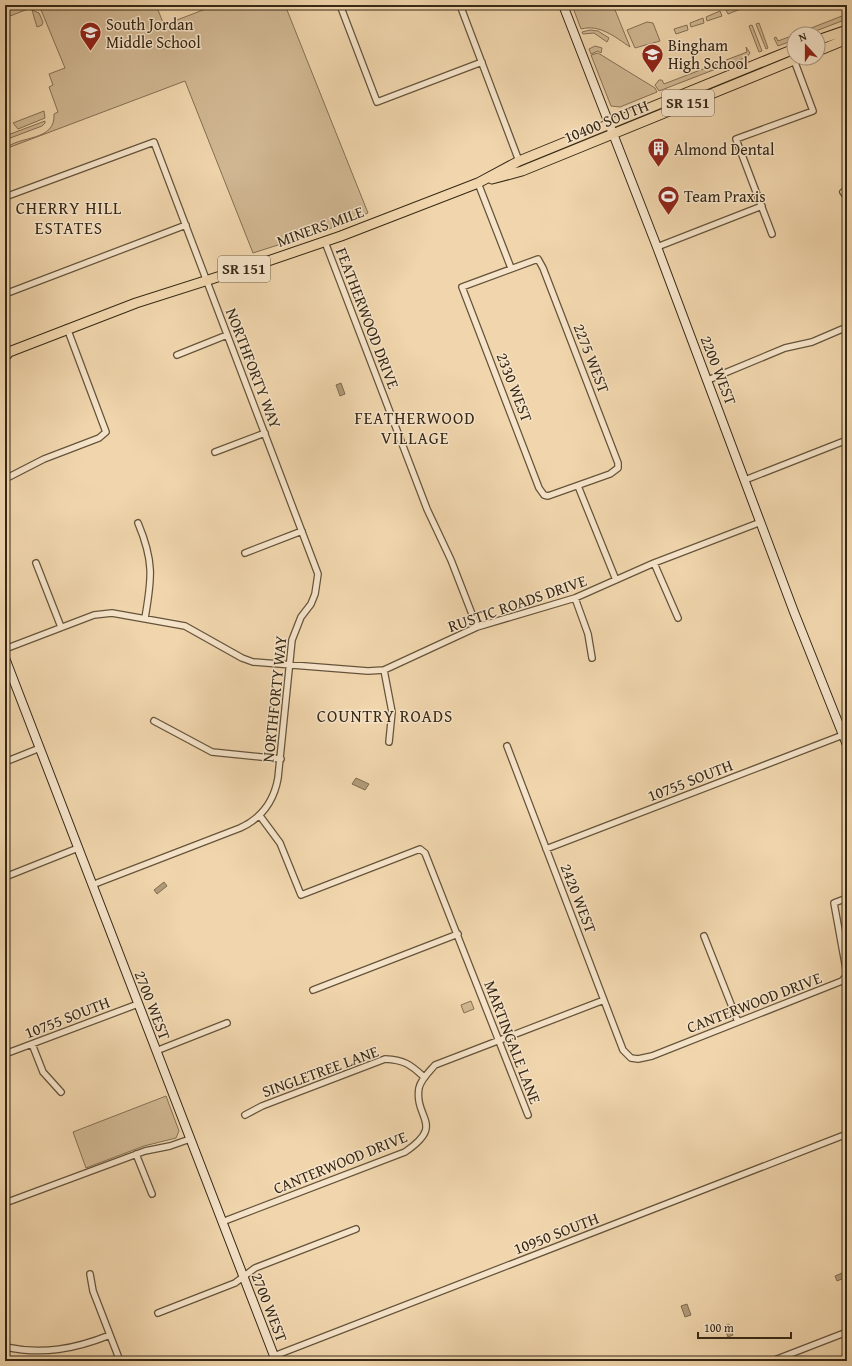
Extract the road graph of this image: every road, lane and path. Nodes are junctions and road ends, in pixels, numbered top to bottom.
1 (340, 5) edge
2 (460, 5) edge
3 (563, 5) edge
4 (847, 30) edge
5 (826, 37) edge
6 (847, 40) edge
7 (826, 48) edge
8 (786, 52) edge
9 (482, 62) junction
10 (786, 63) edge
11 (798, 66) edge
12 (609, 123) junction
13 (613, 134) junction
14 (546, 149) joint
15 (518, 161) junction
16 (478, 183) junction
17 (843, 192) dead end
18 (5, 197) edge
19 (847, 198) edge
20 (762, 206) junction
21 (186, 225) junction
22 (772, 234) dead end
23 (325, 242) junction
24 (657, 247) junction
25 (511, 268) junction
26 (207, 281) junction
27 (5, 294) edge
28 (847, 327) edge
29 (67, 328) junction
30 (227, 335) junction
31 (6, 353) edge
32 (177, 355) dead end
33 (708, 380) junction
34 (265, 433) junction
35 (847, 440) edge
36 (215, 452) dead end
37 (5, 480) edge
38 (745, 480) junction
39 (578, 486) junction
40 (138, 522) dead end
41 (761, 522) junction
42 (302, 531) junction
43 (245, 553) dead end
44 (654, 563) junction
45 (36, 564) dead end
46 (616, 580) junction
47 (575, 598) junction
48 (145, 618) junction
49 (678, 618) dead end
50 (61, 627) junction
51 (477, 627) junction
52 (5, 649) edge
53 (5, 658) edge
54 (592, 658) dead end
55 (290, 666) junction
56 (384, 670) junction
57 (154, 721) dead end
58 (843, 735) junction
59 (389, 742) dead end
60 (847, 745) edge
61 (507, 746) dead end
62 (40, 748) junction
63 (281, 760) junction
64 (5, 762) edge
65 (260, 816) junction
66 (78, 848) junction
67 (546, 849) junction
68 (5, 877) edge
69 (92, 885) junction
70 (847, 898) edge
71 (458, 934) junction
72 (704, 936) dead end
73 (314, 990) dead end
74 (604, 1000) junction
75 (138, 1004) junction
76 (738, 1022) junction
77 (227, 1023) dead end
78 (499, 1040) junction
79 (32, 1044) junction
80 (156, 1051) junction
81 (5, 1054) edge
82 (631, 1058) joint
83 (424, 1077) junction
84 (61, 1092) dead end
85 (245, 1115) dead end
86 (528, 1115) dead end
87 (847, 1134) edge
88 (190, 1139) junction
89 (136, 1154) junction
90 (152, 1194) dead end
91 (5, 1203) edge
92 (222, 1222) junction
93 (356, 1230) dead end
94 (90, 1274) dead end
95 (243, 1277) junction
96 (158, 1313) dead end
97 (847, 1332) edge
98 (110, 1335) junction
99 (5, 1347) edge
100 (274, 1358) edge
101 (120, 1361) edge
102 (772, 1361) edge

1 - 9 street
2 - 9 street
3 - 12 street, 2200 WEST
4 - 5 main road
6 - 7 main road
8 - 12 main road, 10400 SOUTH / SR 151
9 - 15 street
10 - 13 main road, 10400 SOUTH / SR 151
11 - 20 street
12 - 13 street, 2200 WEST
12 - 14 main road, 10400 SOUTH / SR 151
13 - 16 main road, 10400 SOUTH / SR 151
13 - 24 street, 2200 WEST
14 - 15 main road, MINERS MILE / SR 151
15 - 16 main road, MINERS MILE / SR 151
16 - 23 main road, MINERS MILE / SR 151
16 - 25 street
17 - 19 street
18 - 21 street, NORTHFORTY WAY
20 - 22 street
20 - 24 street
21 - 26 street, NORTHFORTY WAY
21 - 27 street
23 - 26 main road, MINERS MILE / SR 151
23 - 51 street, FEATHERWOOD DRIVE
24 - 33 street, 2200 WEST
25 - 39 street, 2275 WEST
25 - 39 street, 2330 WEST
26 - 29 main road, MINERS MILE / SR 151
26 - 30 street, NORTHFORTY WAY
28 - 33 street
29 - 31 main road, MINERS MILE / SR 151
29 - 37 street
30 - 32 street
30 - 34 street, NORTHFORTY WAY
33 - 38 street, 2200 WEST
34 - 36 street
34 - 42 street, NORTHFORTY WAY
35 - 38 street
38 - 41 street, 2200 WEST
39 - 46 street
40 - 48 street
41 - 44 street, RUSTIC ROADS DRIVE
41 - 58 street, 2200 WEST
42 - 43 street
42 - 55 street, NORTHFORTY WAY
44 - 46 street, RUSTIC ROADS DRIVE
44 - 49 street
45 - 50 street
46 - 47 street, RUSTIC ROADS DRIVE
47 - 51 street, RUSTIC ROADS DRIVE
47 - 54 street
48 - 50 street, RUSTIC ROADS DRIVE
48 - 55 street, RUSTIC ROADS DRIVE
50 - 52 street, RUSTIC ROADS DRIVE
51 - 56 street, RUSTIC ROADS DRIVE
53 - 62 street, 2700 WEST
55 - 56 street, RUSTIC ROADS DRIVE
55 - 63 street, NORTHFORTY WAY
56 - 59 street
57 - 63 street
58 - 60 street, 2200 WEST
58 - 67 street, 10755 SOUTH
61 - 67 street, 2420 WEST
62 - 64 street
62 - 66 street, 2700 WEST
63 - 65 street, NORTHFORTY WAY
65 - 69 street, NORTHFORTY WAY
65 - 71 street, MARTINGALE LANE
66 - 68 street
66 - 69 street, 2700 WEST
67 - 74 street, 2420 WEST
69 - 75 street, 2700 WEST
70 - 76 street, CANTERWOOD DRIVE
71 - 73 street
71 - 78 street, MARTINGALE LANE
72 - 76 street
74 - 78 street
74 - 82 street, 2420 WEST
75 - 79 street, 10755 SOUTH
75 - 80 street, 2700 WEST
76 - 82 street, CANTERWOOD DRIVE
77 - 80 street
78 - 83 street
78 - 86 street, MARTINGALE LANE
79 - 81 street, 10755 SOUTH
79 - 84 street
80 - 88 street, 2700 WEST
83 - 85 street, SINGLETREE LANE
83 - 92 street, CANTERWOOD DRIVE
87 - 100 street, 10950 SOUTH
88 - 89 street
88 - 92 street, 2700 WEST
89 - 90 street
89 - 91 street
92 - 95 street, 2700 WEST
93 - 95 street
94 - 98 street
95 - 96 street
95 - 100 street, 2700 WEST
97 - 102 street
98 - 99 street
98 - 101 street

